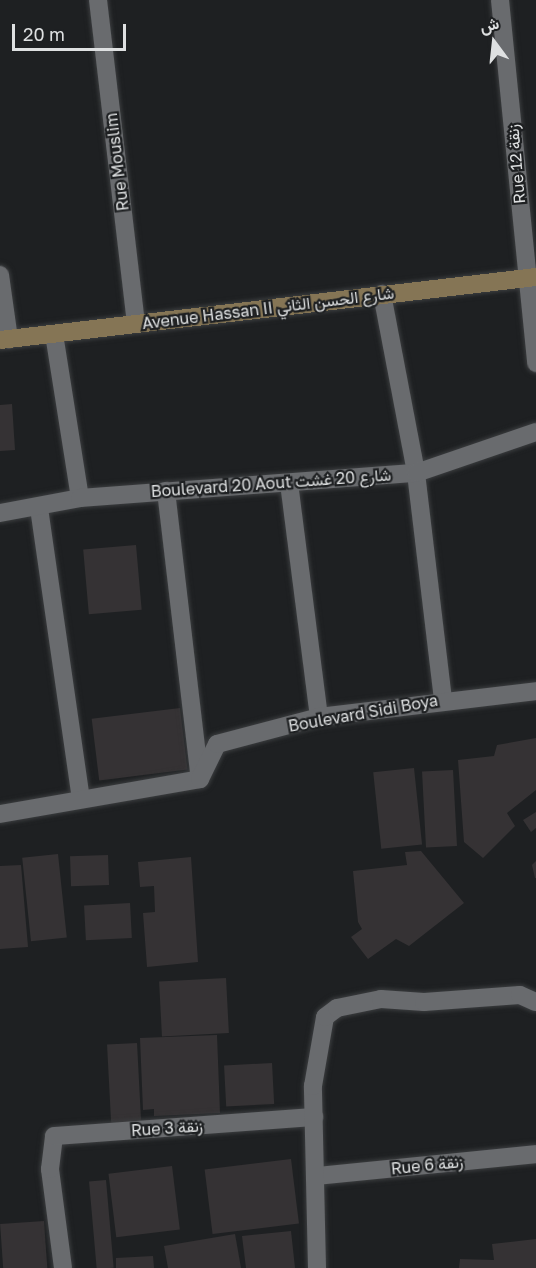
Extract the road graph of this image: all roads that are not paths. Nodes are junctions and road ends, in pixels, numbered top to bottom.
1 (98, 0) edge
2 (500, 0) edge
3 (0, 275) edge
4 (531, 278) edge
5 (382, 294) junction
6 (136, 324) junction
7 (54, 334) junction
8 (4, 340) edge
9 (536, 363) edge
10 (536, 432) edge
11 (416, 473) junction
12 (290, 483) junction
13 (166, 491) junction
14 (80, 498) junction
15 (39, 508) junction
16 (0, 513) edge
17 (536, 691) edge
18 (443, 700) junction
19 (319, 717) junction
20 (200, 779) junction
21 (81, 798) junction
22 (0, 814) edge
23 (536, 1002) edge
24 (314, 1117) junction
25 (536, 1154) edge
26 (318, 1176) junction
27 (63, 1268) edge
28 (317, 1268) edge

1 - 6 street, Rue Mouslim
2 - 4 street, Rue 12 زنقة
3 - 8 street
4 - 5 street, Avenue Hassan II شارع الحسن الثاني
4 - 9 street, Rue 12 زنقة
5 - 6 street, Avenue Hassan II شارع الحسن الثاني
5 - 11 street
6 - 7 street, Avenue Hassan II شارع الحسن الثاني
7 - 8 street, Avenue Hassan II شارع الحسن الثاني
7 - 14 street
10 - 11 street, Boulevard 20 Aout شارع 20 غشت
11 - 12 street, Boulevard 20 Aout شارع 20 غشت
11 - 18 street
12 - 13 street, Boulevard 20 Aout شارع 20 غشت
12 - 19 street
13 - 14 street, Boulevard 20 Aout شارع 20 غشت
13 - 20 street
14 - 15 street, Boulevard 20 Aout شارع 20 غشت
15 - 16 street, Boulevard 20 Aout شارع 20 غشت
15 - 21 street
17 - 18 street, Boulevard Sidi Boya
18 - 19 street, Boulevard Sidi Boya
19 - 20 street, Boulevard Sidi Boya
20 - 21 street
21 - 22 street
23 - 24 street
24 - 26 street
24 - 27 street, Rue 3 زنقة
25 - 26 street, Rue 6 زنقة
26 - 28 street

